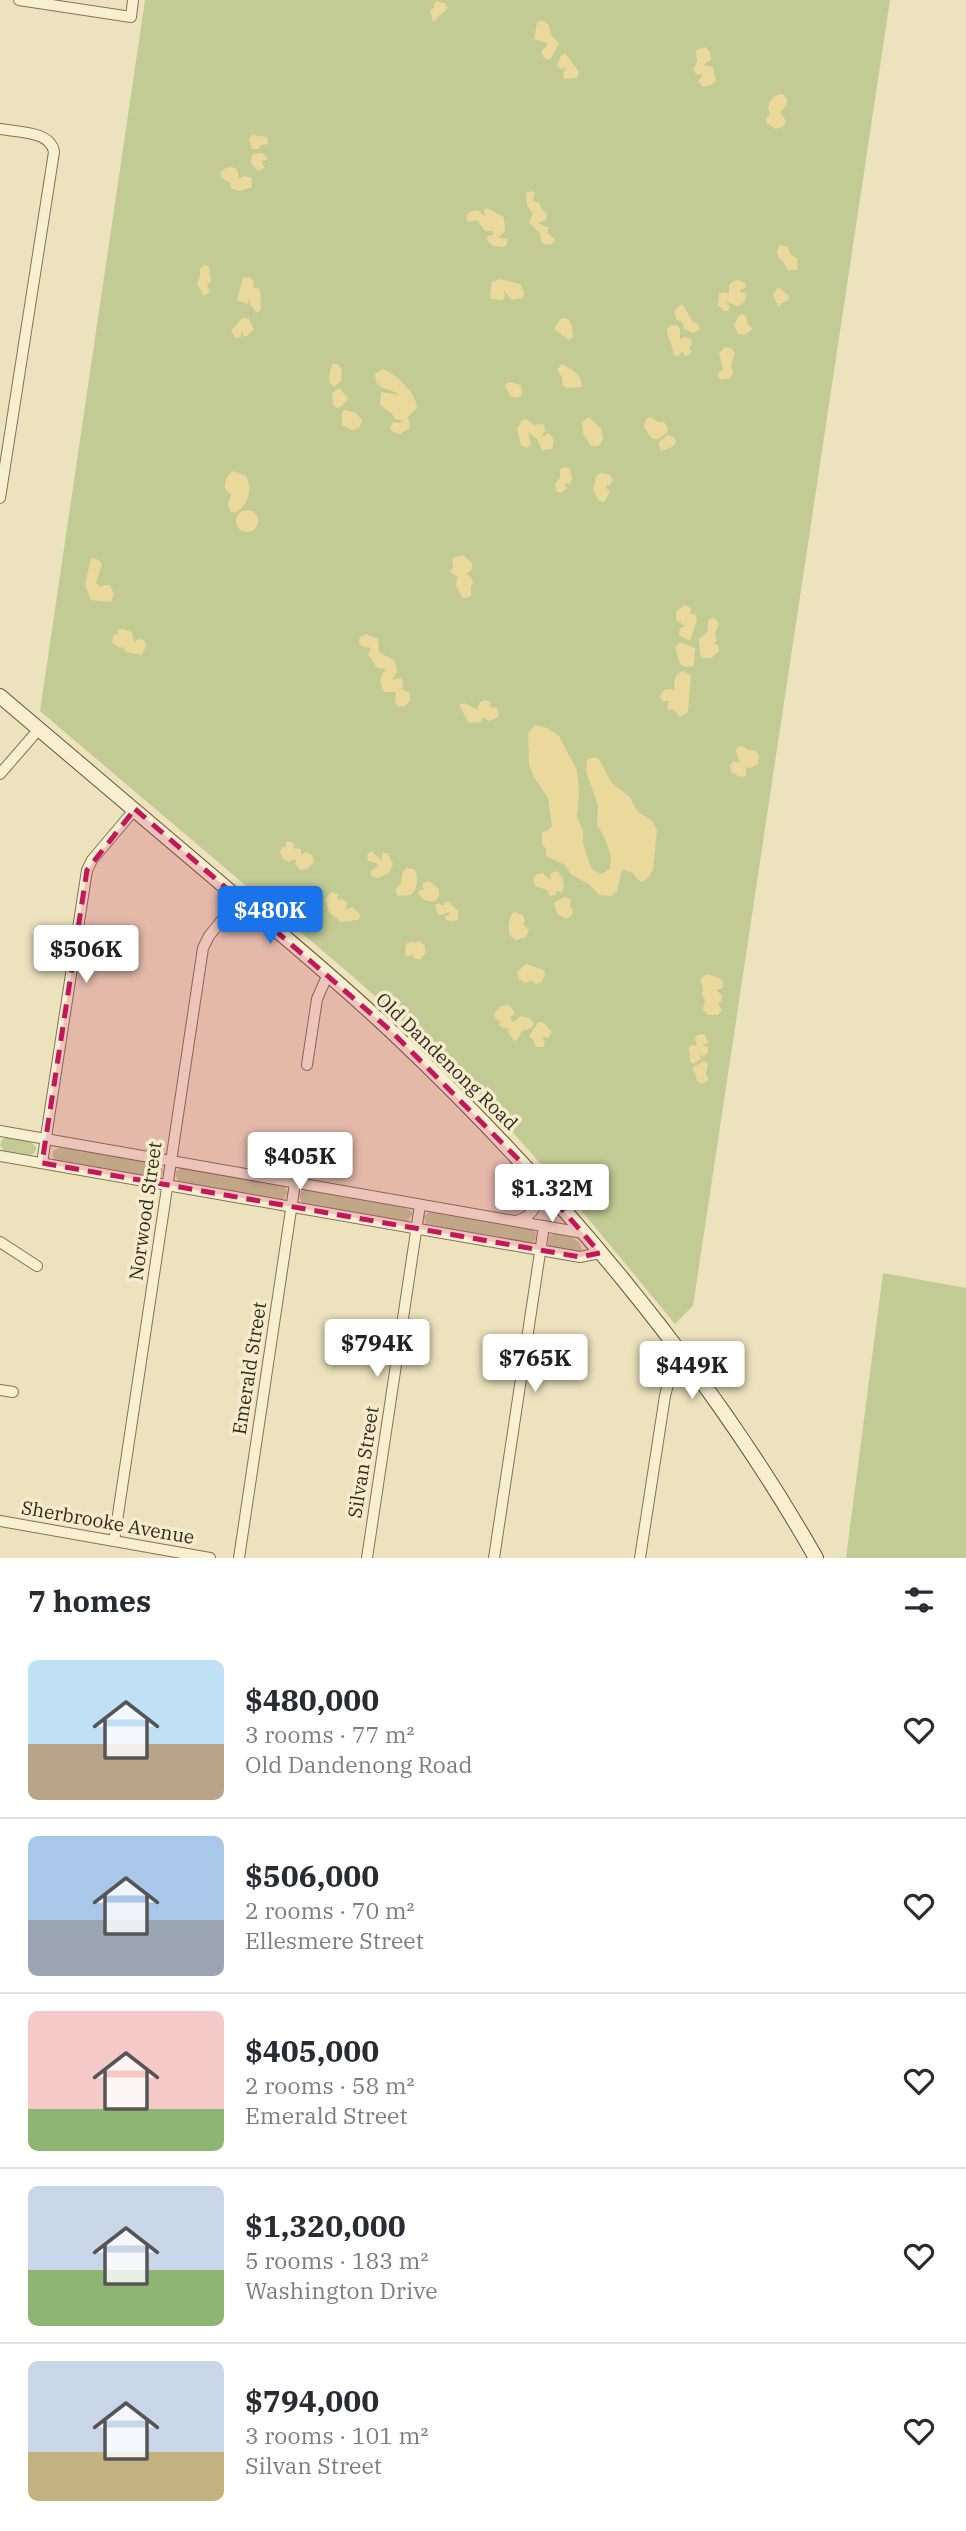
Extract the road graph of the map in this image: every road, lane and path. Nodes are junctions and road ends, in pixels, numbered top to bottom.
1 (19, 0) edge
2 (127, 0) edge
3 (133, 0) edge
4 (127, 17) junction
5 (0, 130) edge
6 (0, 498) edge
7 (0, 696) edge
8 (39, 729) junction
9 (0, 774) edge
10 (135, 809) junction
11 (239, 899) junction
12 (328, 974) junction
13 (307, 1065) dead end
14 (0, 1131) edge
15 (46, 1139) junction
16 (0, 1156) edge
17 (171, 1161) junction
18 (42, 1163) junction
19 (539, 1182) junction
20 (295, 1183) junction
21 (167, 1185) junction
22 (420, 1205) junction
23 (291, 1207) junction
24 (513, 1221) junction
25 (544, 1226) junction
26 (416, 1228) junction
27 (583, 1233) junction
28 (0, 1242) edge
29 (540, 1251) junction
30 (600, 1253) junction
31 (37, 1266) dead end
32 (677, 1349) junction
33 (0, 1390) edge
34 (13, 1392) dead end
35 (0, 1521) edge
36 (114, 1541) junction
37 (210, 1558) edge
38 (239, 1558) edge
39 (367, 1558) edge
40 (494, 1558) edge
41 (640, 1558) edge
42 (816, 1558) edge

1 - 4 street
2 - 4 street
3 - 4 street
5 - 6 street
7 - 8 main road, Old Dandenong Road
8 - 9 street
8 - 10 main road, Old Dandenong Road
10 - 11 main road, Old Dandenong Road
10 - 15 street
11 - 12 main road, Old Dandenong Road
11 - 17 street, Norwood Street
12 - 13 street
12 - 19 main road, Old Dandenong Road
14 - 15 street
15 - 17 street
15 - 18 street
16 - 18 street
17 - 20 street
17 - 21 street, Norwood Street
18 - 21 street
19 - 24 street
19 - 27 main road, Old Dandenong Road
20 - 22 street
20 - 23 street, Emerald Street
21 - 23 street
21 - 36 street, Norwood Street
22 - 24 street
22 - 26 street, Silvan Street
23 - 26 street
23 - 38 street, Emerald Street
24 - 25 street
25 - 27 street
25 - 29 street
26 - 29 street
26 - 39 street, Silvan Street
27 - 30 main road, Old Dandenong Road
28 - 31 street
29 - 30 street
29 - 40 street
30 - 32 main road, Old Dandenong Road
32 - 41 street
32 - 42 main road, Old Dandenong Road
33 - 34 street
35 - 36 street, Sherbrooke Avenue
36 - 37 street, Sherbrooke Avenue

